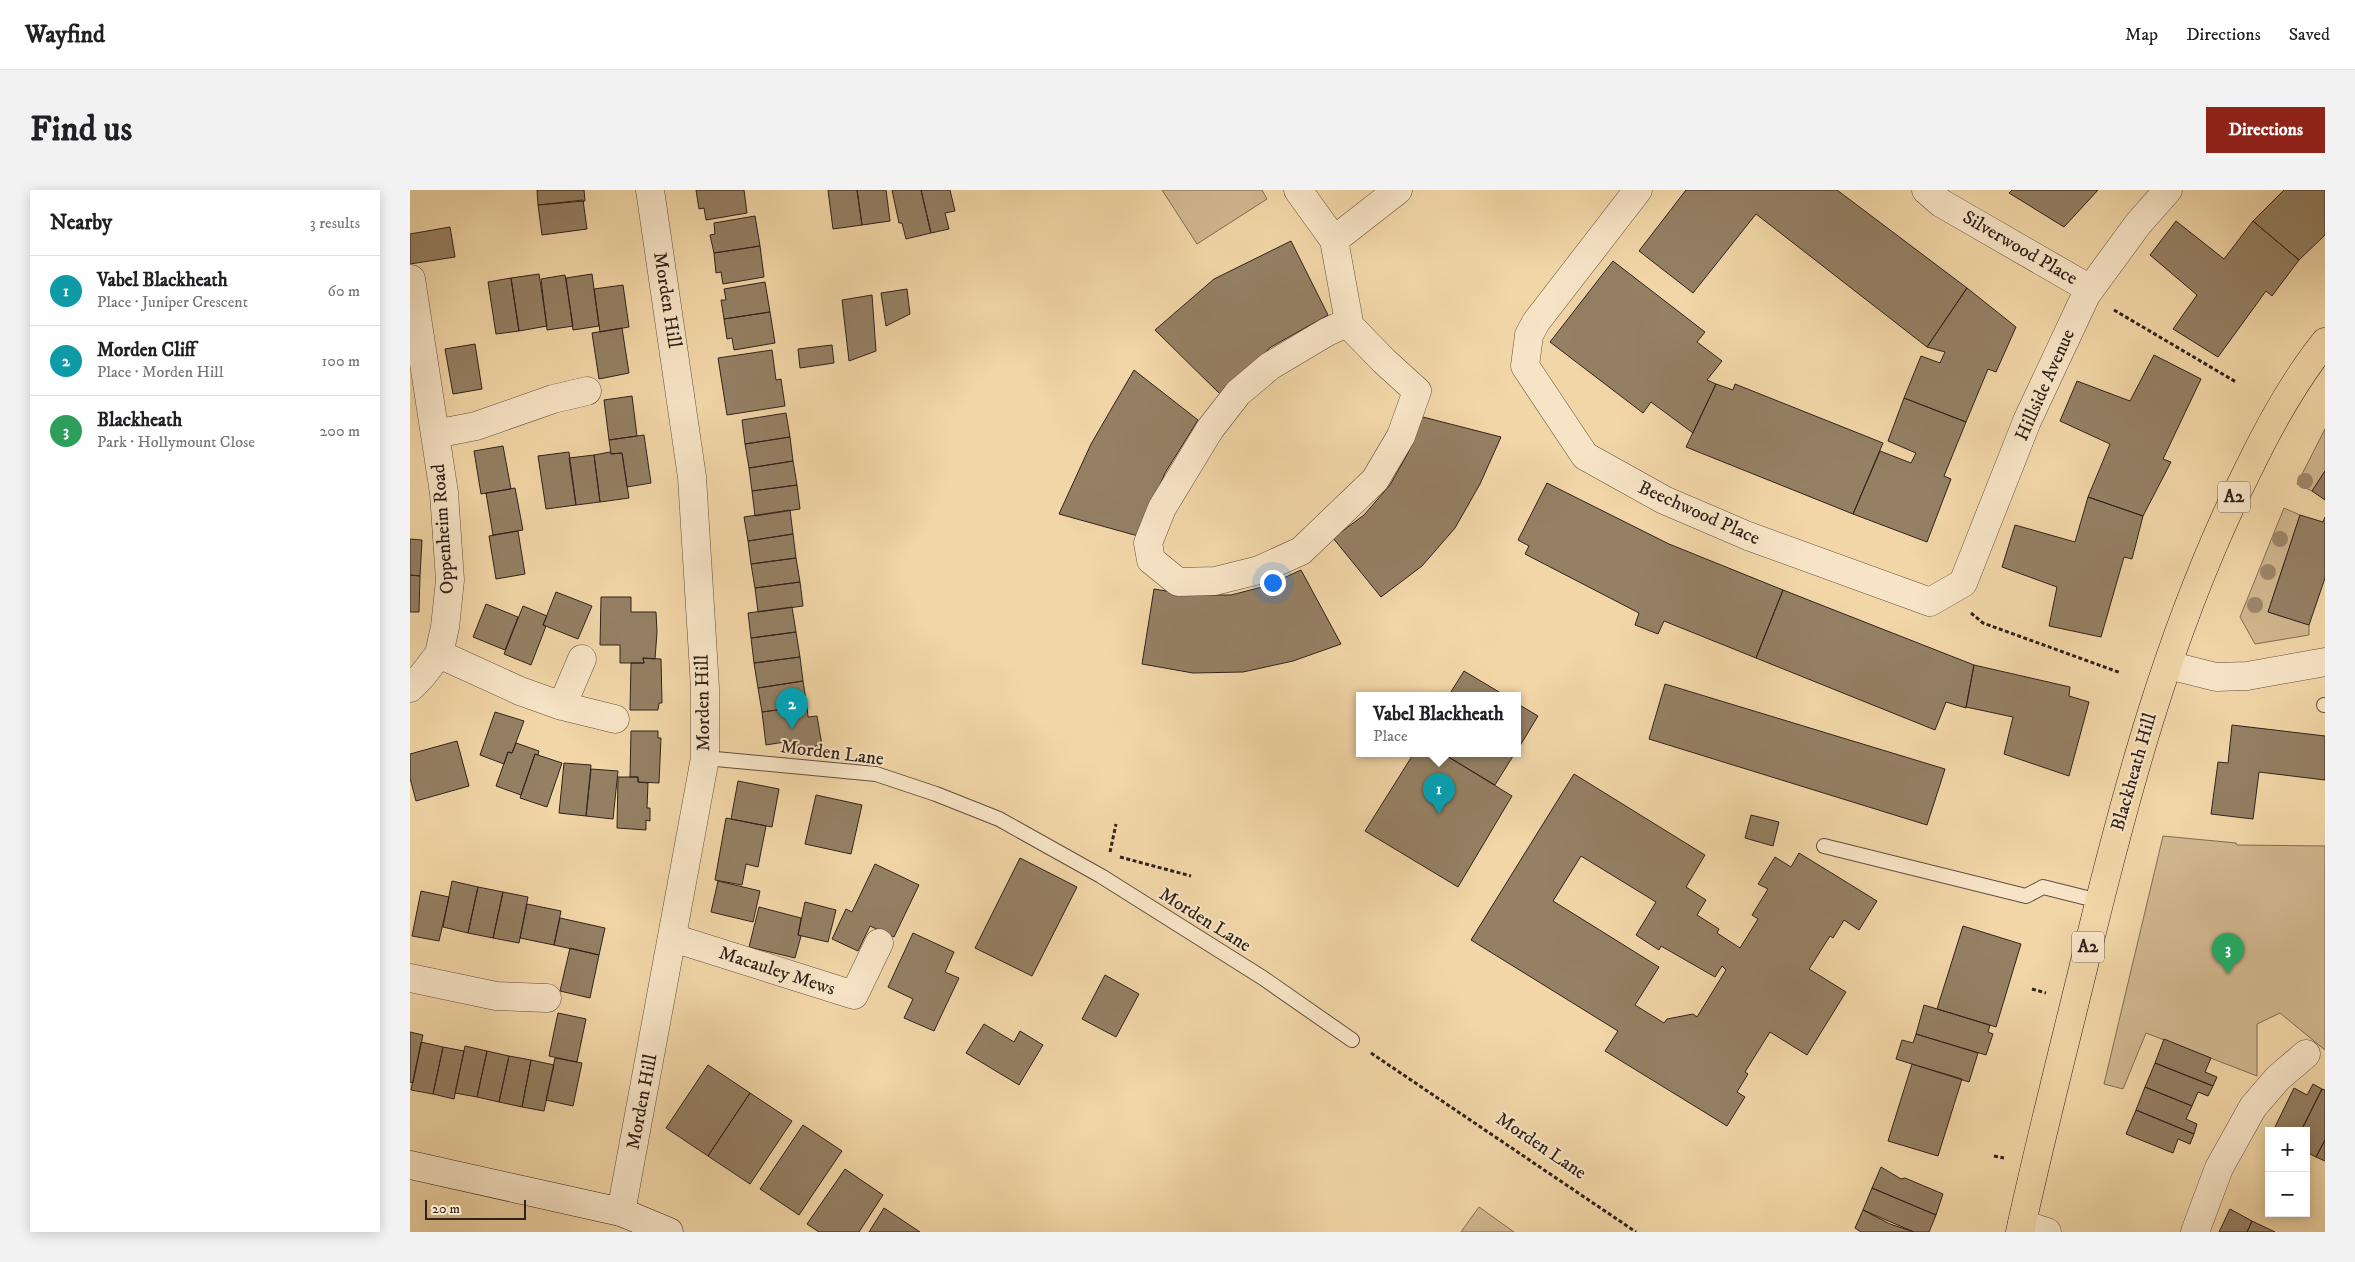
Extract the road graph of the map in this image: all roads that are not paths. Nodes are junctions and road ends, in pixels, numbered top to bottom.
1 (650, 190) edge
2 (1298, 190) edge
3 (1398, 190) edge
4 (1638, 190) edge
5 (1926, 190) edge
6 (2168, 190) edge
7 (1334, 240) junction
8 (411, 279) edge
9 (2090, 289) junction
10 (1349, 322) junction
11 (2325, 342) edge
12 (587, 391) dead end
13 (435, 434) junction
14 (1948, 593) joint
15 (439, 654) junction
16 (582, 659) dead end
17 (2325, 662) edge
18 (2168, 665) junction
19 (410, 688) edge
20 (562, 706) junction
21 (615, 719) dead end
22 (705, 758) junction
23 (1824, 846) dead end
24 (2099, 901) junction
25 (673, 938) junction
26 (879, 942) dead end
27 (410, 978) edge
28 (547, 998) dead end
29 (1352, 1040) road end
30 (2306, 1054) dead end
31 (410, 1165) edge
32 (621, 1212) junction
33 (2030, 1229) edge
34 (669, 1232) edge
35 (2195, 1232) edge

1 - 22 street, Morden Hill
2 - 7 street
3 - 7 street
4 - 14 street, Beechwood Place
5 - 9 street, Silverwood Place
6 - 9 street, Hillside Avenue
7 - 10 street
8 - 13 street, Oppenheim Road
9 - 14 street, Hillside Avenue
10 - 10 street
11 - 18 highway, Blackheath Hill / A2
12 - 13 street
13 - 15 street, Oppenheim Road
15 - 19 street, Oppenheim Road
15 - 20 street
16 - 20 street
17 - 18 street
18 - 24 highway, Blackheath Hill / A2
20 - 21 street
22 - 25 street, Morden Hill
22 - 29 lane, Morden Lane
23 - 24 lane
24 - 33 highway, Blackheath Hill / A2
25 - 26 street, Macauley Mews
25 - 32 street, Morden Hill
27 - 28 street
30 - 35 street
31 - 32 street
32 - 34 street

